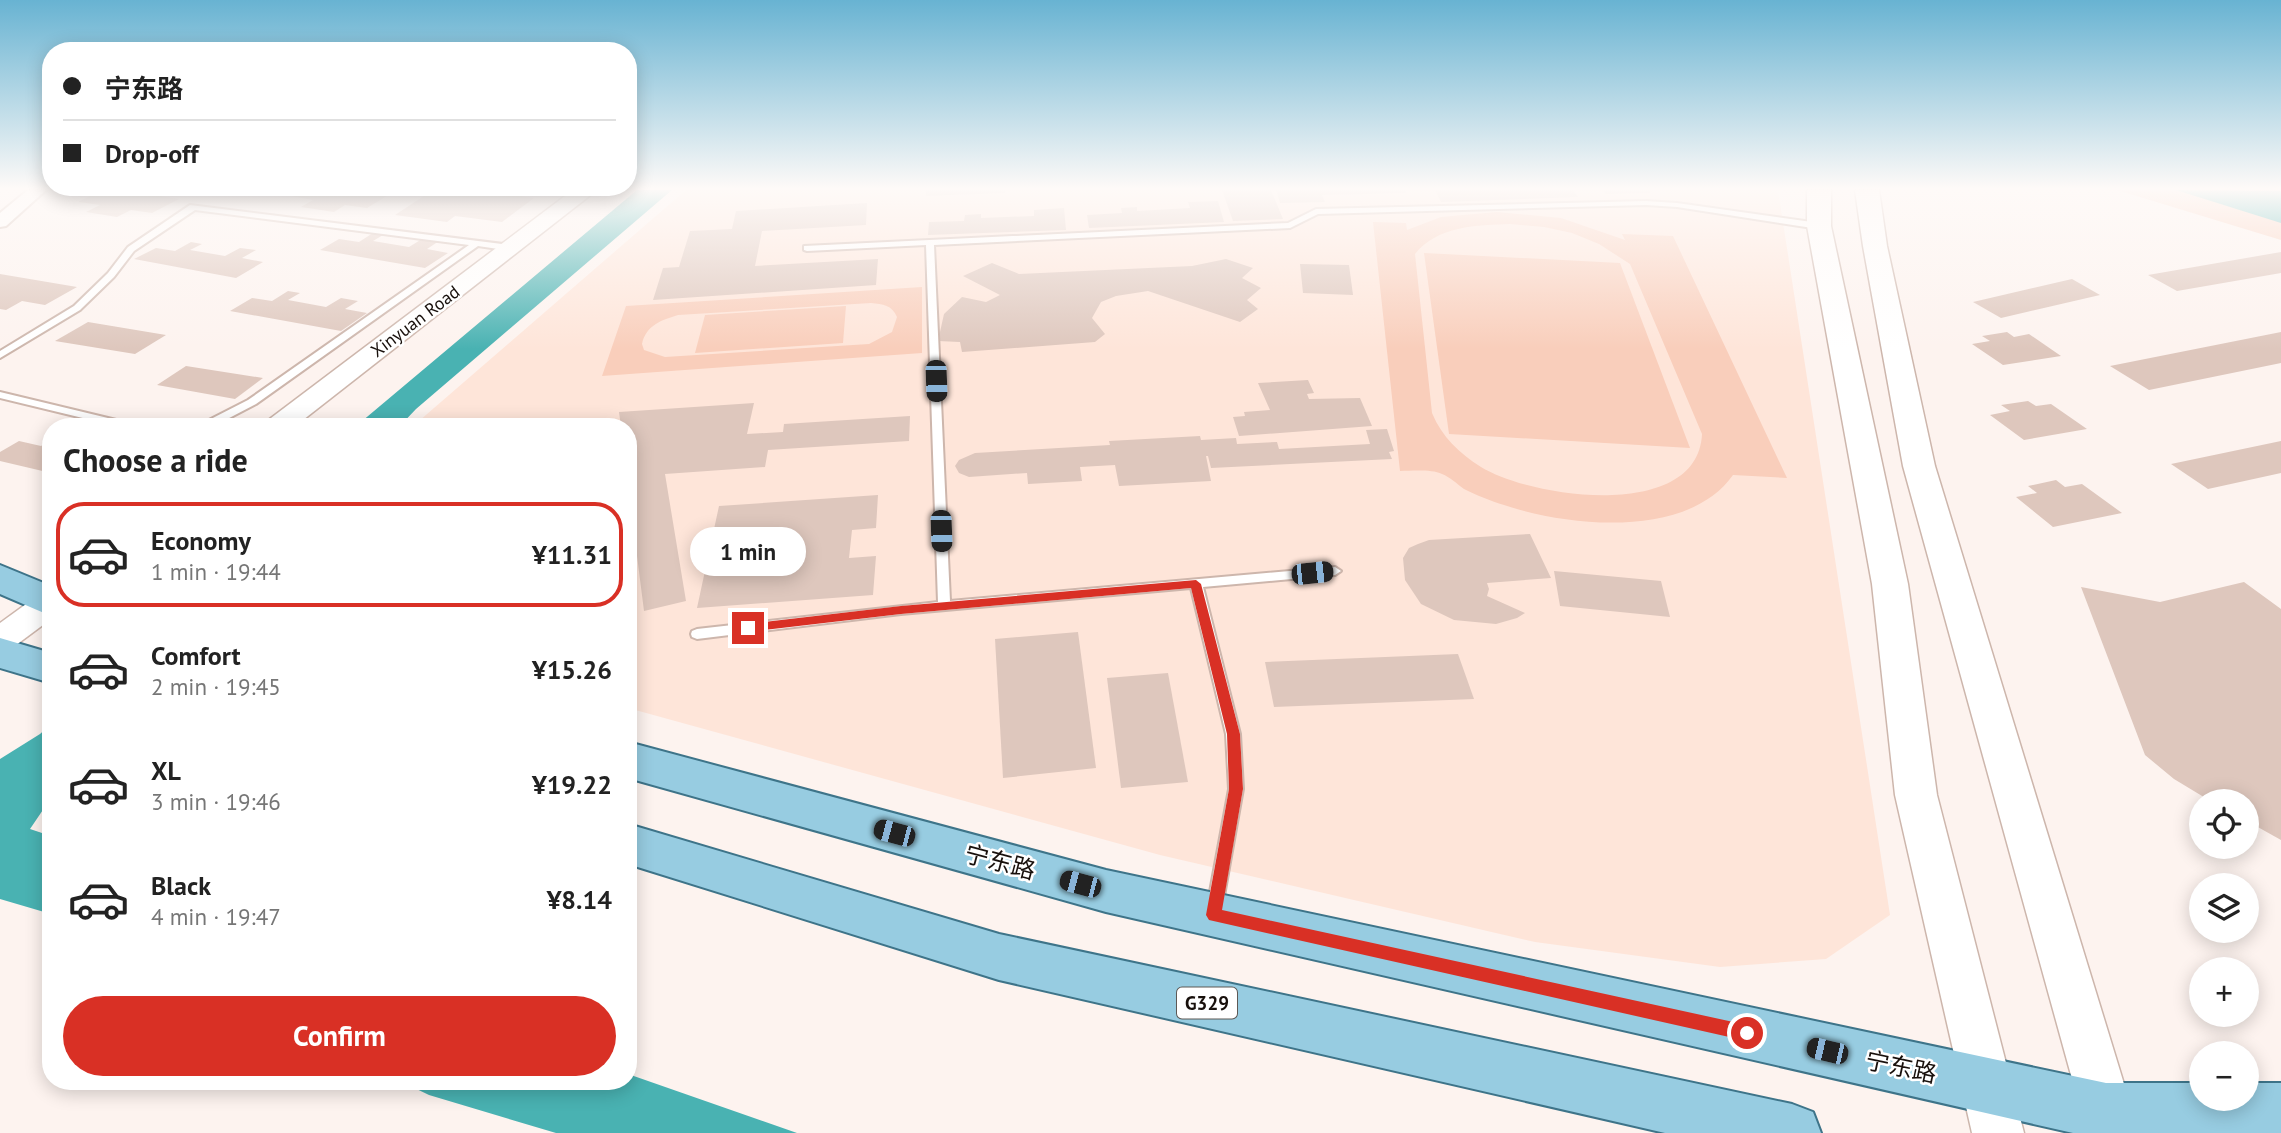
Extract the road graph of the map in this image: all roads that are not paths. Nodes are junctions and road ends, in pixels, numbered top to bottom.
1 (930, 242) edge
2 (140, 243) edge
3 (467, 243) edge
4 (518, 243) edge
5 (912, 243) edge
6 (1826, 243) edge
7 (1875, 243) edge
8 (476, 244) junction
9 (511, 248) junction
10 (807, 248) dead end
11 (0, 355) edge
12 (0, 395) edge
13 (96, 418) edge
14 (221, 418) edge
15 (289, 418) edge
16 (1335, 571) dead end
17 (0, 578) edge
18 (1196, 584) junction
19 (42, 598) edge
20 (944, 606) junction
21 (42, 609) edge
22 (697, 634) dead end
23 (0, 640) edge
24 (0, 653) edge
25 (42, 665) edge
26 (637, 762) edge
27 (637, 847) edge
28 (1214, 915) junction
29 (1992, 1110) edge
30 (2281, 1111) edge
31 (2110, 1123) edge
32 (1792, 1133) edge

1 - 20 lane
2 - 11 lane
3 - 8 lane
4 - 9 street, Xinyuan Road
5 - 10 lane
6 - 29 main road
7 - 31 main road
8 - 9 lane
8 - 14 lane
9 - 15 street, Xinyuan Road
12 - 13 lane
16 - 18 lane
17 - 19 main road
18 - 20 lane
18 - 28 lane
20 - 22 lane
21 - 23 street
24 - 25 main road
26 - 28 main road, 宁东路
27 - 32 main road, G329
28 - 29 main road, 宁东路
29 - 31 main road, 宁东路
30 - 31 main road, 宁东路

